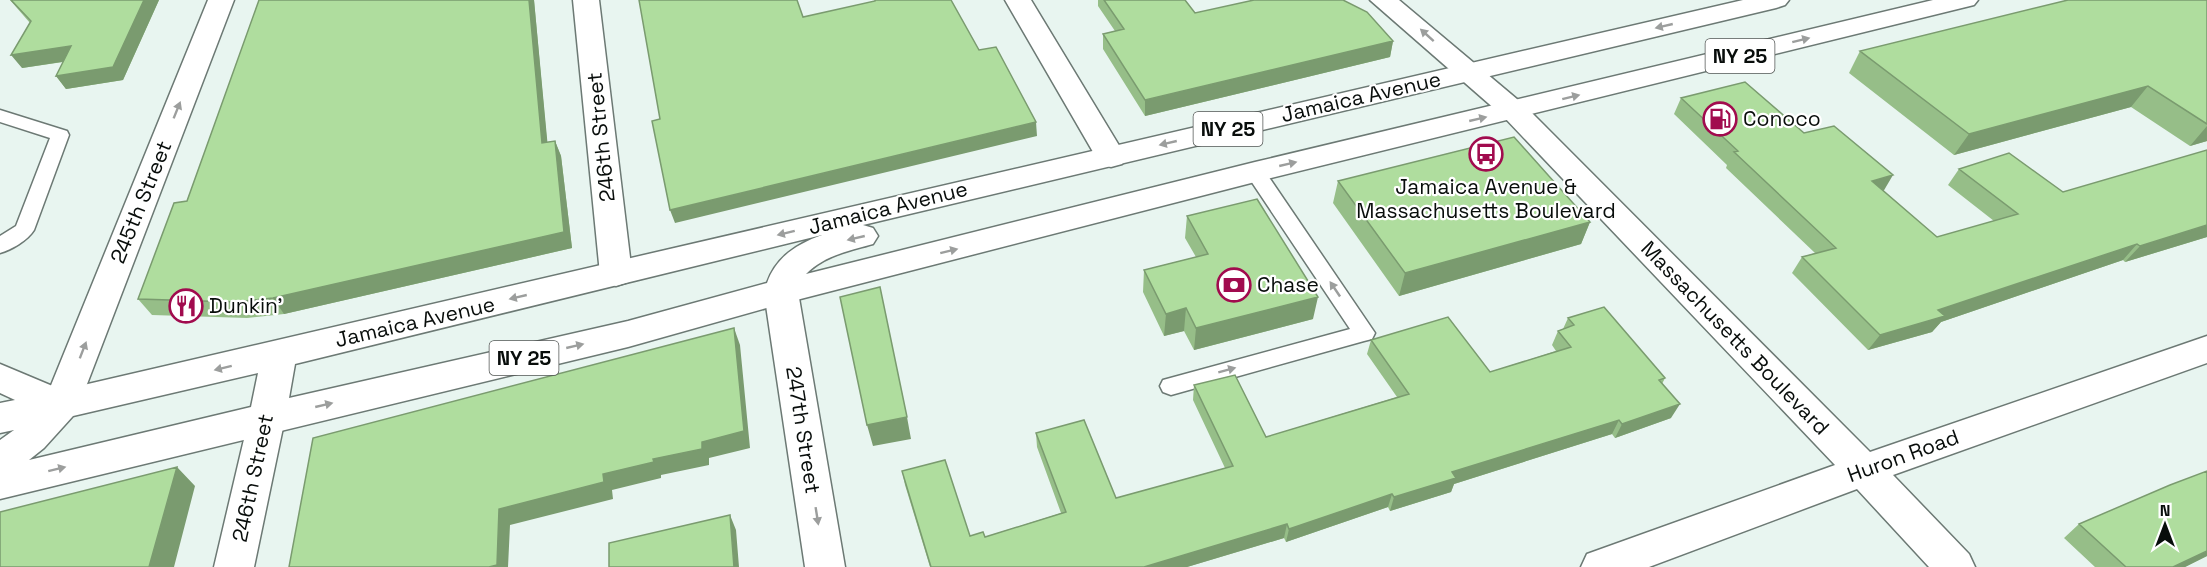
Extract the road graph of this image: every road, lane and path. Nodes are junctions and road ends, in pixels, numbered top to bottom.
1 (221, 0) edge
2 (586, 0) edge
3 (1018, 0) edge
4 (1383, 0) edge
5 (1776, 0) edge
6 (1965, 0) edge
7 (1470, 71) junction
8 (1514, 111) junction
9 (0, 116) edge
10 (1112, 157) junction
11 (1254, 172) junction
12 (986, 185) junction
13 (0, 246) edge
14 (616, 274) junction
15 (781, 292) junction
16 (2207, 350) edge
17 (279, 354) junction
18 (0, 378) edge
19 (1171, 386) dead end
20 (61, 405) junction
21 (0, 418) edge
22 (267, 418) junction
23 (0, 462) edge
24 (1864, 470) junction
25 (0, 483) edge
26 (234, 567) edge
27 (825, 567) edge
28 (1600, 567) edge
29 (1955, 567) edge

20 -> 1 main road, 245th Street
2 - 14 main road, 246th Street
3 - 10 main road
7 -> 4 main road, Massachusetts Boulevard
5 -> 7 main road, Jamaica Avenue / NY 25
8 -> 6 main road, NY 25
7 - 8 main road, Massachusetts Boulevard
7 -> 10 main road, Jamaica Avenue / NY 25
11 -> 8 main road, NY 25
8 - 24 main road, Massachusetts Boulevard
9 - 13 lane
10 - 12 main road, Jamaica Avenue / NY 25
15 -> 11 main road, NY 25
19 -> 11 lane
12 -> 14 main road, Jamaica Avenue / NY 25
12 -> 15 main road
14 -> 17 main road, Jamaica Avenue / NY 25
22 -> 15 main road, NY 25
15 -> 27 main road, 247th Street
16 - 24 main road, Huron Road
17 -> 20 main road, Jamaica Avenue / NY 25
17 - 22 main road, 246th Street
18 - 20 main road
20 - 21 main road, Jamaica Avenue
20 - 23 main road
25 -> 22 main road, NY 25
22 - 26 main road, 246th Street
24 - 28 main road, Huron Road
24 - 29 main road, Massachusetts Boulevard

